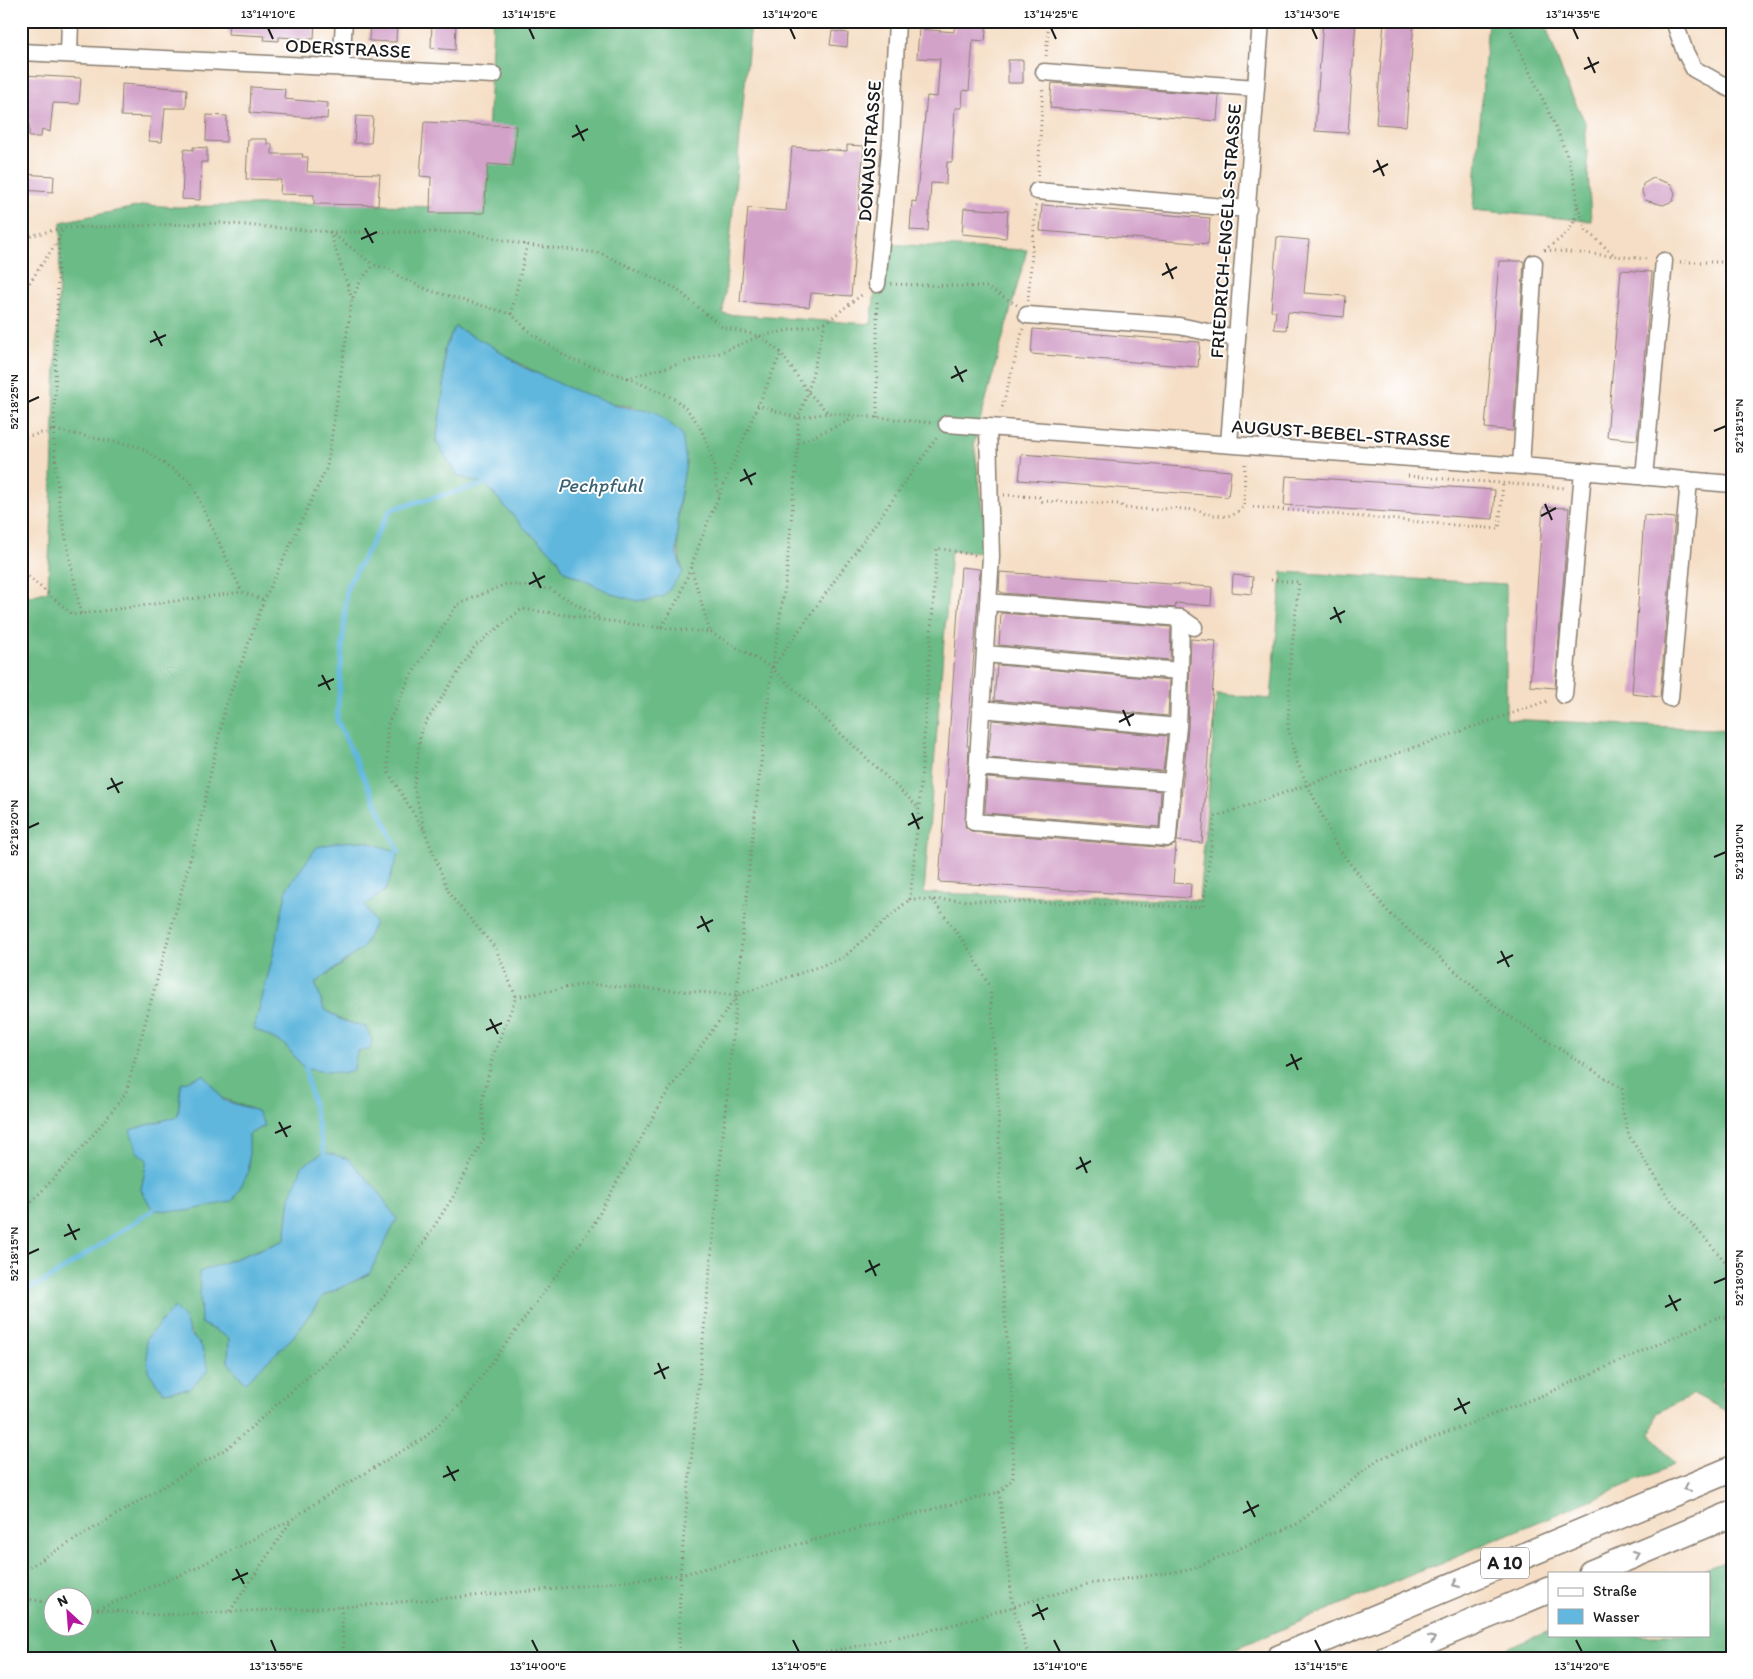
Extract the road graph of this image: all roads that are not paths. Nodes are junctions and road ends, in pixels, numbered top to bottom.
1 (70, 21) edge
2 (344, 21) edge
3 (898, 21) edge
4 (1261, 21) edge
5 (1674, 21) edge
6 (21, 52) edge
7 (69, 54) junction
8 (341, 68) junction
9 (1044, 72) road end
10 (494, 75) dead end
11 (1256, 88) junction
12 (1732, 90) edge
13 (1037, 191) road end
14 (1248, 209) junction
15 (1539, 257) road end
16 (1664, 261) road end
17 (877, 284) road end
18 (1027, 315) road end
19 (1236, 338) junction
20 (947, 424) road end
21 (994, 427) junction
22 (1229, 444) junction
23 (1521, 466) junction
24 (1583, 471) junction
25 (1644, 477) junction
26 (1689, 480) junction
27 (1732, 484) edge
28 (988, 602) junction
29 (985, 654) junction
30 (1180, 671) junction
31 (1564, 695) road end
32 (1670, 698) dead end
33 (981, 709) junction
34 (1178, 727) junction
35 (977, 767) junction
36 (1172, 782) junction
37 (1732, 1469) edge
38 (1732, 1514) edge
39 (1593, 1572) edge
40 (1548, 1590) edge
41 (1279, 1658) edge
42 (1387, 1658) edge

1 - 7 street
2 - 8 street
3 - 17 street, DONAUSTRASSE
4 - 11 street, FRIEDRICH-ENGELS-STRASSE
5 - 12 street
6 - 7 street, ODERSTRASSE
7 - 8 street, ODERSTRASSE
8 - 10 street, ODERSTRASSE
9 - 11 street
11 - 14 street, FRIEDRICH-ENGELS-STRASSE
13 - 14 street
14 - 19 street, FRIEDRICH-ENGELS-STRASSE
15 - 23 street
16 - 25 street
18 - 19 street
19 - 22 street, FRIEDRICH-ENGELS-STRASSE
20 - 21 street, AUGUST-BEBEL-STRASSE
21 - 22 street, AUGUST-BEBEL-STRASSE
21 - 28 street
22 - 23 street, AUGUST-BEBEL-STRASSE
23 - 24 street, AUGUST-BEBEL-STRASSE
24 - 25 street, AUGUST-BEBEL-STRASSE
24 - 31 street
25 - 26 street, AUGUST-BEBEL-STRASSE
26 - 27 street, AUGUST-BEBEL-STRASSE
26 - 32 street
28 - 29 street
28 - 30 street
29 - 30 street
29 - 33 street
30 - 34 street
33 - 34 street
33 - 35 street
34 - 36 street
35 - 36 street
35 - 36 street
37 -> 41 highway, A 10
39 -> 38 highway
42 -> 40 highway, A 10

